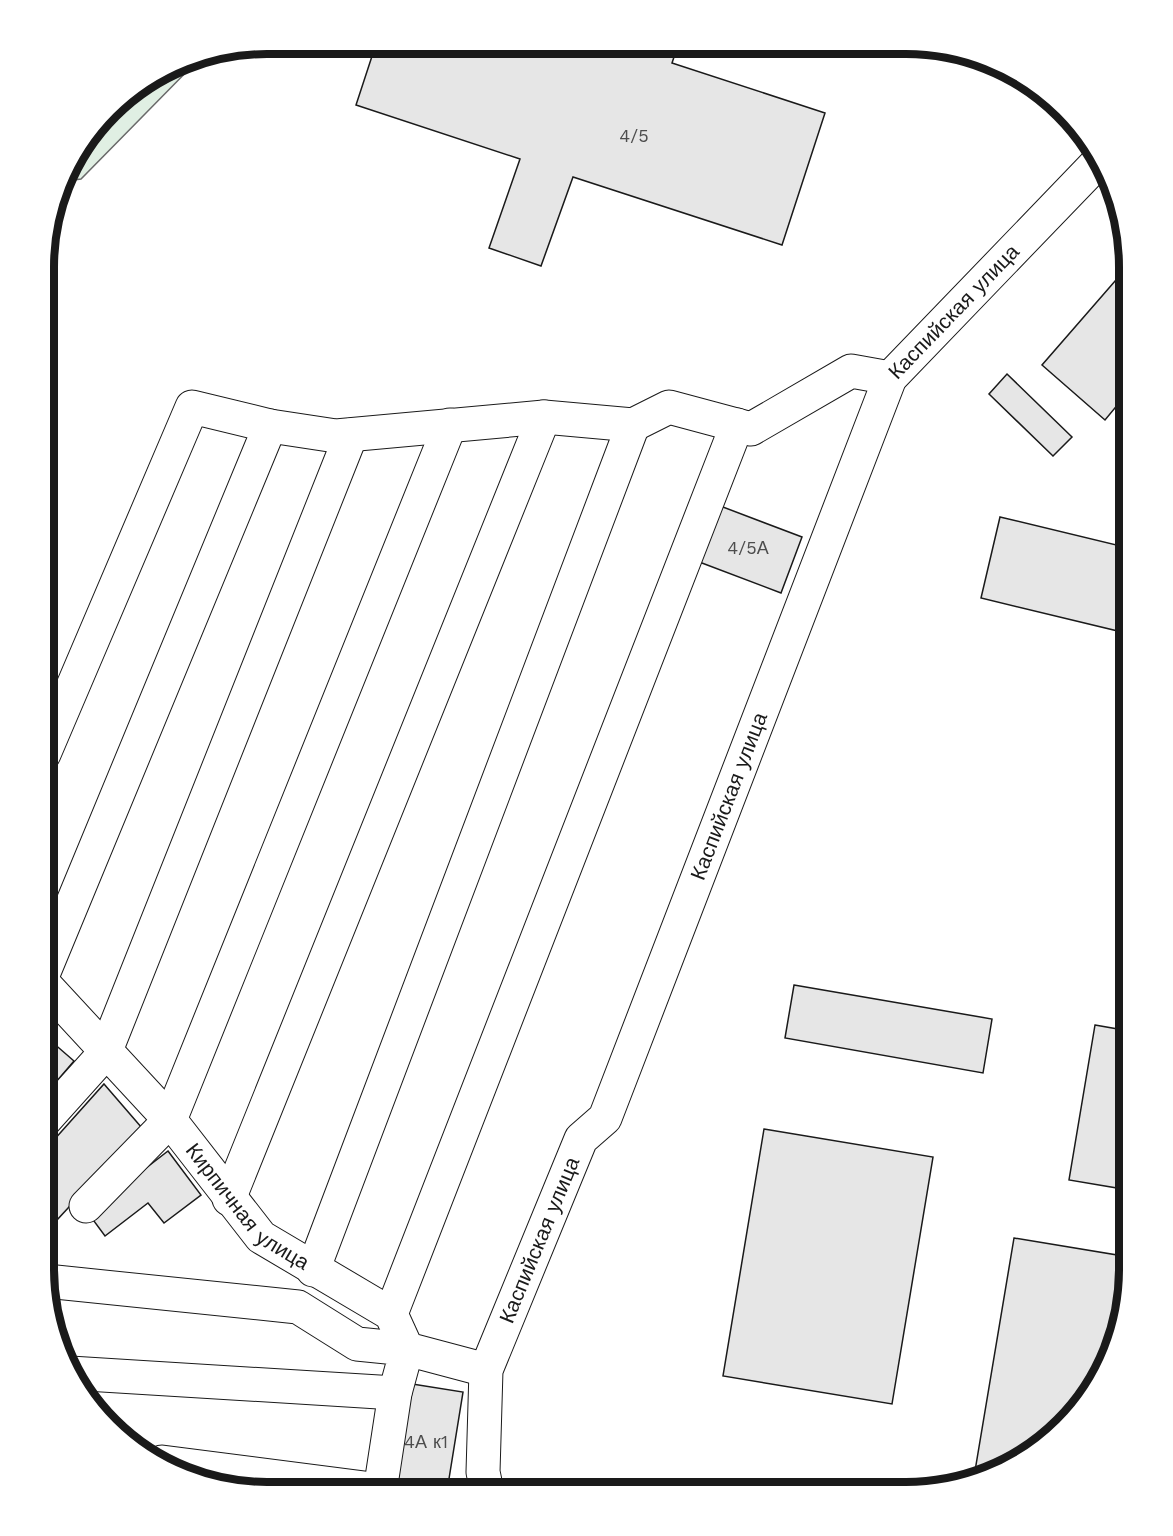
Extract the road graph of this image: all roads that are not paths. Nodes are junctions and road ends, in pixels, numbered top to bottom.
1 (1093, 167) edge
2 (890, 378) junction
3 (544, 417) junction
4 (633, 425) junction
5 (737, 425) junction
6 (270, 426) junction
7 (450, 426) junction
8 (351, 435) junction
9 (54, 733) edge
10 (54, 948) edge
11 (54, 995) edge
12 (105, 1053) junction
13 (54, 1110) edge
14 (170, 1120) junction
15 (229, 1199) junction
16 (86, 1206) dead end
17 (313, 1270) junction
18 (54, 1282) edge
19 (391, 1314) junction
20 (407, 1349) junction
21 (486, 1370) junction
22 (82, 1374) edge
23 (395, 1393) junction
24 (182, 1465) edge
25 (312, 1482) edge
26 (381, 1482) edge
27 (486, 1482) edge

1 - 2 street, Каспийская улица
2 - 5 street
2 - 21 street, Каспийская улица
3 - 4 street
3 - 7 street
3 - 15 street
4 - 5 street
4 - 17 street
5 - 19 street
6 - 8 street
6 - 9 street
6 - 10 street
7 - 8 street
7 - 14 street
8 - 12 street
11 - 12 street, Кирпичная улица
12 - 13 street
12 - 14 street, Кирпичная улица
14 - 15 street, Кирпичная улица
14 - 16 street
15 - 17 street, Кирпичная улица
17 - 19 street, Кирпичная улица
18 - 20 street
19 - 20 street
20 - 21 street
20 - 23 street
21 - 27 street, Каспийская улица
22 - 23 street
23 - 26 street
24 - 25 street

